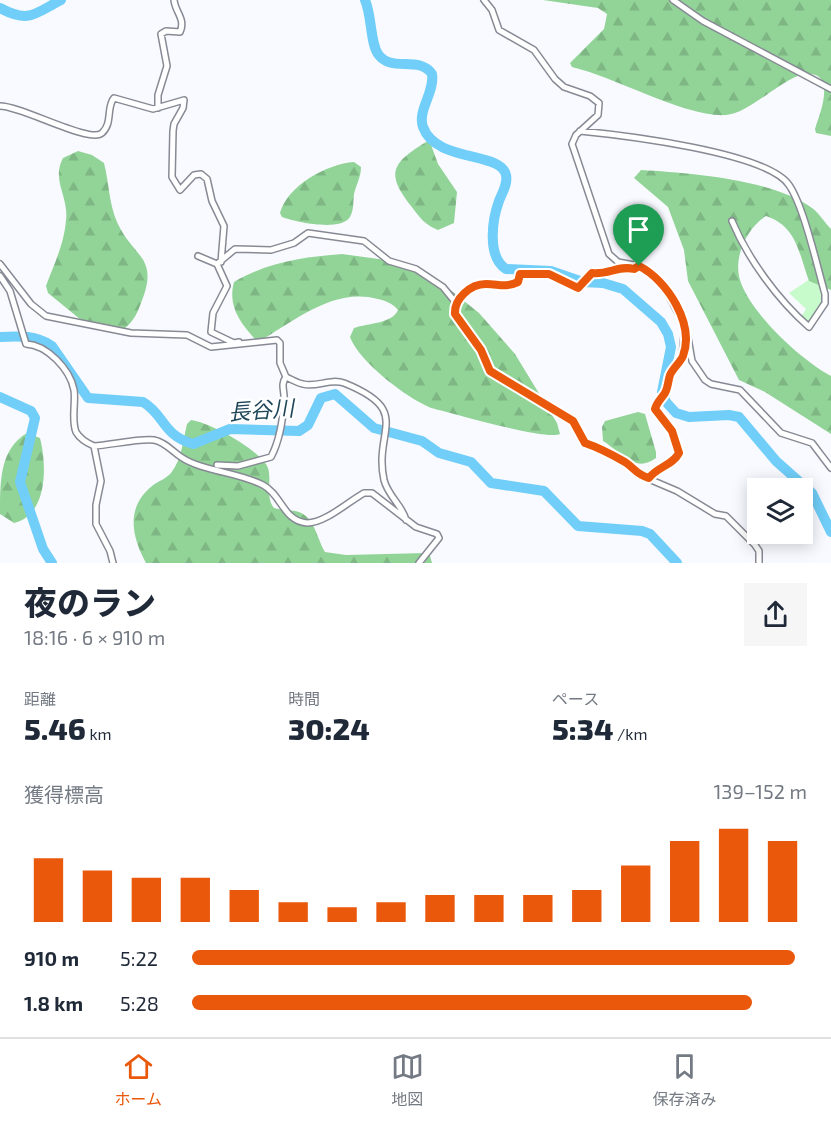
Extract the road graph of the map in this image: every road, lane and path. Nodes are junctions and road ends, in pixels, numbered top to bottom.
1 (484, 0) edge
2 (673, 0) edge
3 (174, 1) edge
4 (831, 89) edge
5 (0, 106) edge
6 (158, 108) junction
7 (580, 131) junction
8 (732, 221) dead end
9 (198, 255) dead end
10 (219, 263) junction
11 (0, 264) edge
12 (639, 266) junction
13 (0, 276) edge
14 (456, 303) junction
15 (686, 334) junction
16 (270, 340) junction
17 (234, 343) junction
18 (211, 347) junction
19 (286, 377) junction
20 (94, 446) junction
21 (210, 467) junction
22 (831, 468) edge
23 (649, 478) junction
24 (407, 522) junction
25 (113, 563) edge
26 (418, 563) edge
27 (759, 563) edge

1 - 7 street
2 - 4 street
3 - 6 street
5 - 6 street
6 - 10 street
7 - 8 street
7 - 12 street
9 - 10 street
10 - 14 street
10 - 17 street
11 - 18 street
12 - 14 street
12 - 15 street
13 - 20 street
14 - 23 street
15 - 22 street
15 - 23 street
16 - 17 street
16 - 18 street
16 - 19 street
17 - 18 street
19 - 21 street
19 - 24 street
20 - 21 street
20 - 25 street
21 - 24 street
23 - 27 street
24 - 26 street

